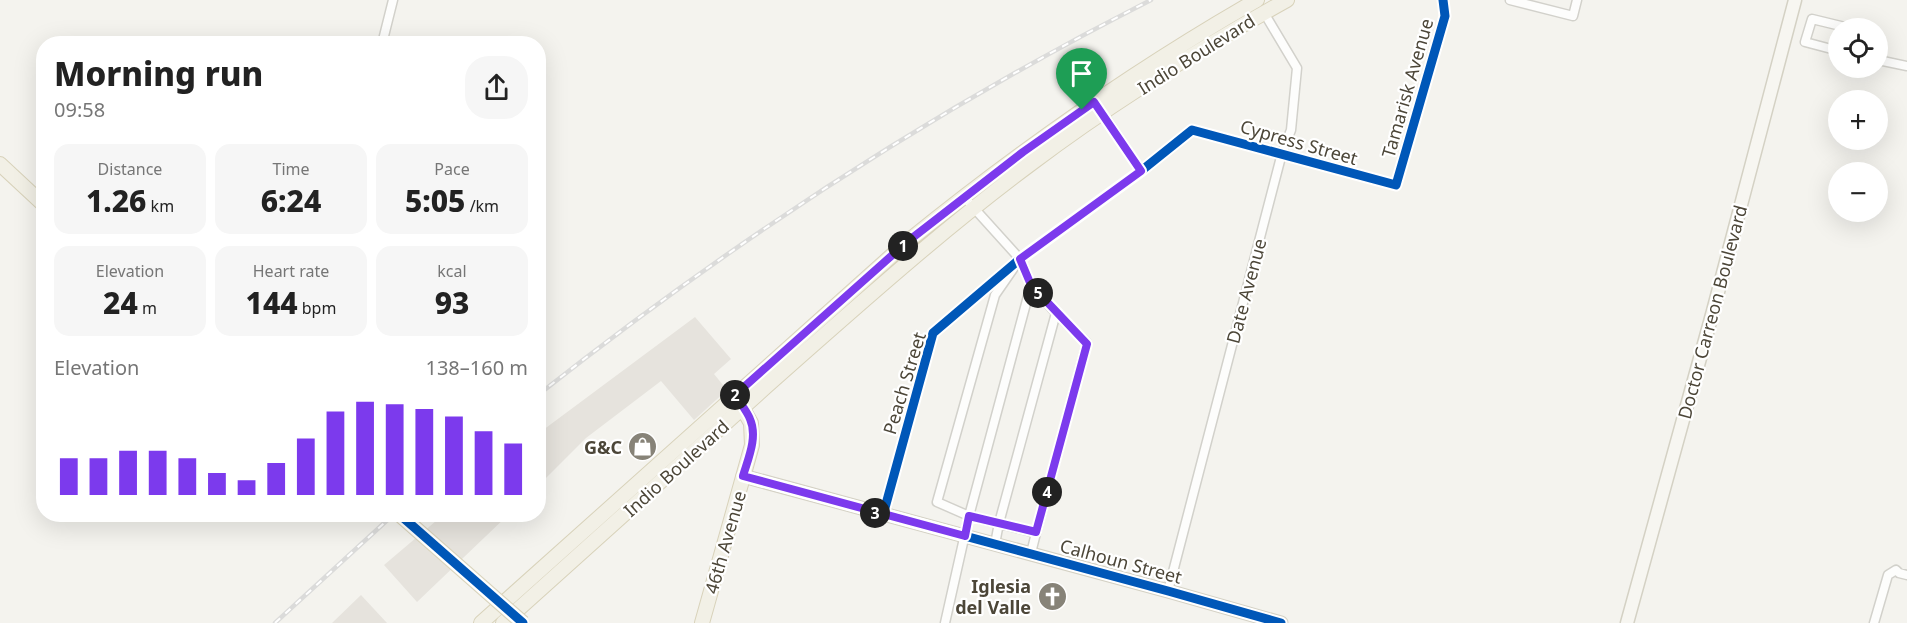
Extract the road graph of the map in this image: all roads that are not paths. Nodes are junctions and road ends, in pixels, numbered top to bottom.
1 (393, 0) edge
2 (1257, 0) edge
3 (1287, 0) edge
4 (1443, 0) edge
5 (1510, 0) edge
6 (1577, 0) edge
7 (1795, 0) edge
8 (1264, 12) junction
9 (1828, 23) edge
10 (384, 36) edge
11 (1828, 47) edge
12 (1888, 62) edge
13 (1907, 66) edge
14 (1098, 107) junction
15 (1192, 130) joint
16 (1282, 153) junction
17 (0, 164) edge
18 (1141, 171) junction
19 (1396, 185) joint
20 (964, 196) junction
21 (36, 198) edge
22 (974, 207) junction
23 (1020, 259) junction
24 (1031, 285) junction
25 (1056, 313) junction
26 (735, 395) junction
27 (743, 407) junction
28 (743, 476) junction
29 (883, 515) junction
30 (969, 516) junction
31 (408, 522) edge
32 (999, 523) junction
33 (1036, 532) junction
34 (965, 536) junction
35 (995, 544) junction
36 (1031, 554) junction
37 (1903, 574) edge
38 (1168, 591) junction
39 (481, 623) edge
40 (504, 623) edge
41 (523, 623) edge
42 (702, 623) edge
43 (945, 623) edge
44 (1281, 623) edge
45 (1628, 623) edge
46 (1874, 623) edge

1 - 10 street
2 - 8 street, Date Avenue
2 - 14 main road, Indio Boulevard
3 - 8 main road, Indio Boulevard
4 - 19 street, Tamarisk Avenue
5 - 6 street
7 - 45 main road, Doctor Carreon Boulevard
8 - 14 main road, Indio Boulevard
8 - 16 street, Date Avenue
9 - 11 street
12 - 13 street
14 - 18 street
14 - 20 main road, Indio Boulevard
14 - 22 main road, Indio Boulevard
15 - 16 street, Cypress Street
15 - 18 street, Peach Street
16 - 19 street, Cypress Street
16 - 38 street, Date Avenue
17 - 21 main road
18 - 23 street, Peach Street
20 - 22 street
20 - 26 main road, Indio Boulevard
22 - 23 street
22 - 27 main road, Indio Boulevard
23 - 24 street
23 - 29 street, Peach Street
23 - 30 street
24 - 25 street
24 - 30 street
25 - 32 street
25 - 33 street
26 - 27 main road, 46th Avenue
26 - 39 main road, Indio Boulevard
27 - 28 main road, 46th Avenue
27 - 40 main road, Indio Boulevard
28 - 29 main road, Calhoun Street
28 - 42 main road, 46th Avenue
29 - 34 main road, Calhoun Street
30 - 32 street
30 - 34 street
31 - 41 main road, bridge
32 - 33 street
32 - 35 street
33 - 36 street
34 - 35 main road, Calhoun Street
34 - 43 street
35 - 36 main road, Calhoun Street
36 - 38 main road, Calhoun Street
37 - 46 street
38 - 44 main road, Calhoun Street

